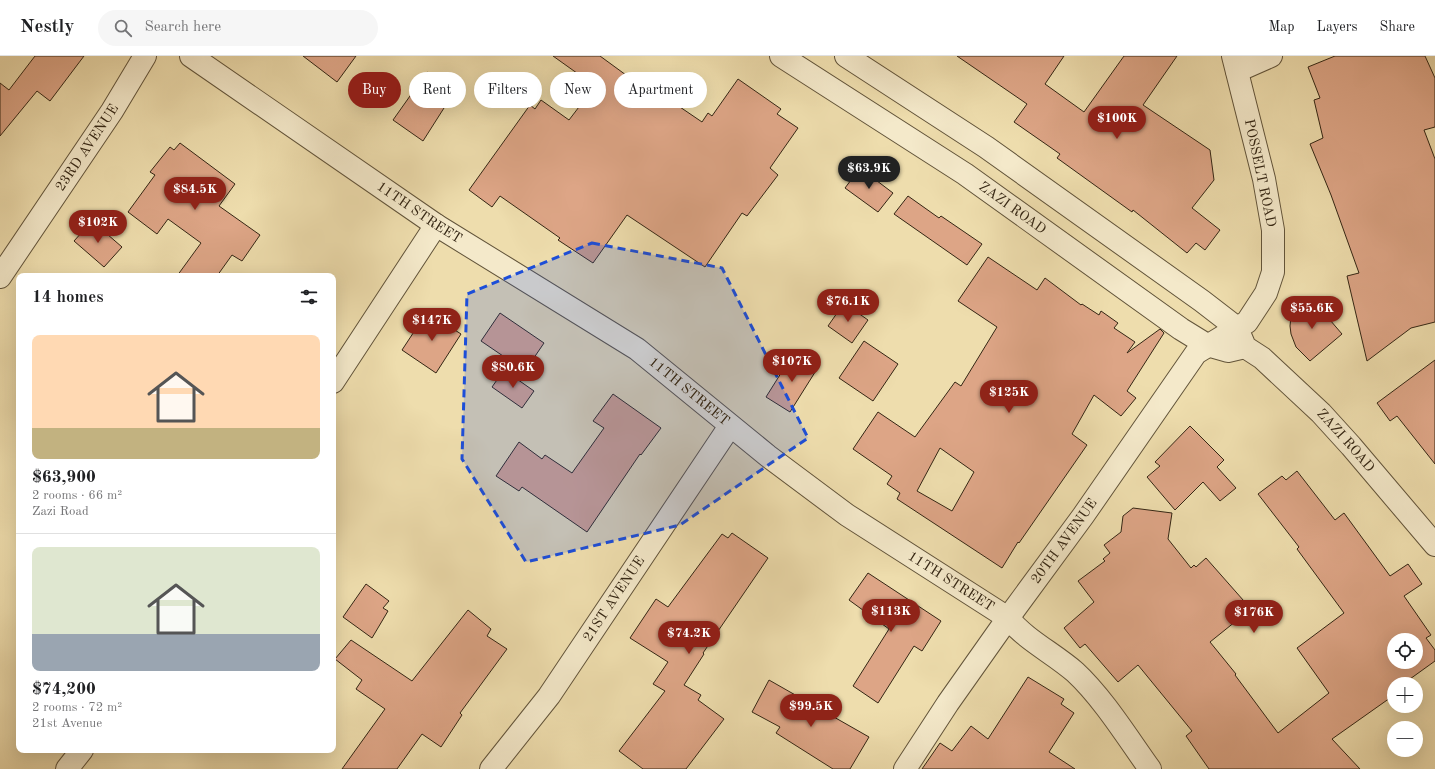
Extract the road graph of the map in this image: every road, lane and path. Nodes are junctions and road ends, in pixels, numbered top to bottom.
1 (145, 56) edge
2 (191, 56) edge
3 (781, 56) edge
4 (846, 56) edge
5 (1271, 56) edge
6 (1235, 63) edge
7 (436, 225) junction
8 (0, 277) edge
9 (1241, 338) junction
10 (1207, 345) junction
11 (336, 377) edge
12 (730, 426) junction
13 (1435, 546) edge
14 (1008, 618) junction
15 (80, 753) edge
16 (67, 769) edge
17 (491, 769) edge
18 (904, 769) edge
19 (1150, 769) edge

1 - 8 street, 23RD AVENUE
2 - 7 street, 11TH STREET
3 - 10 street, ZAZI ROAD
4 - 9 street, ZAZI ROAD
5 - 6 street
6 - 9 street, POSSELT ROAD
7 - 11 street
7 - 12 street, 11TH STREET
9 - 10 street, 20TH AVENUE
9 - 13 street, ZAZI ROAD
10 - 14 street, 20TH AVENUE
12 - 14 street, 11TH STREET
12 - 17 street, 21ST AVENUE
14 - 18 street, 20TH AVENUE
14 - 19 street, 11TH STREET
15 - 16 street

